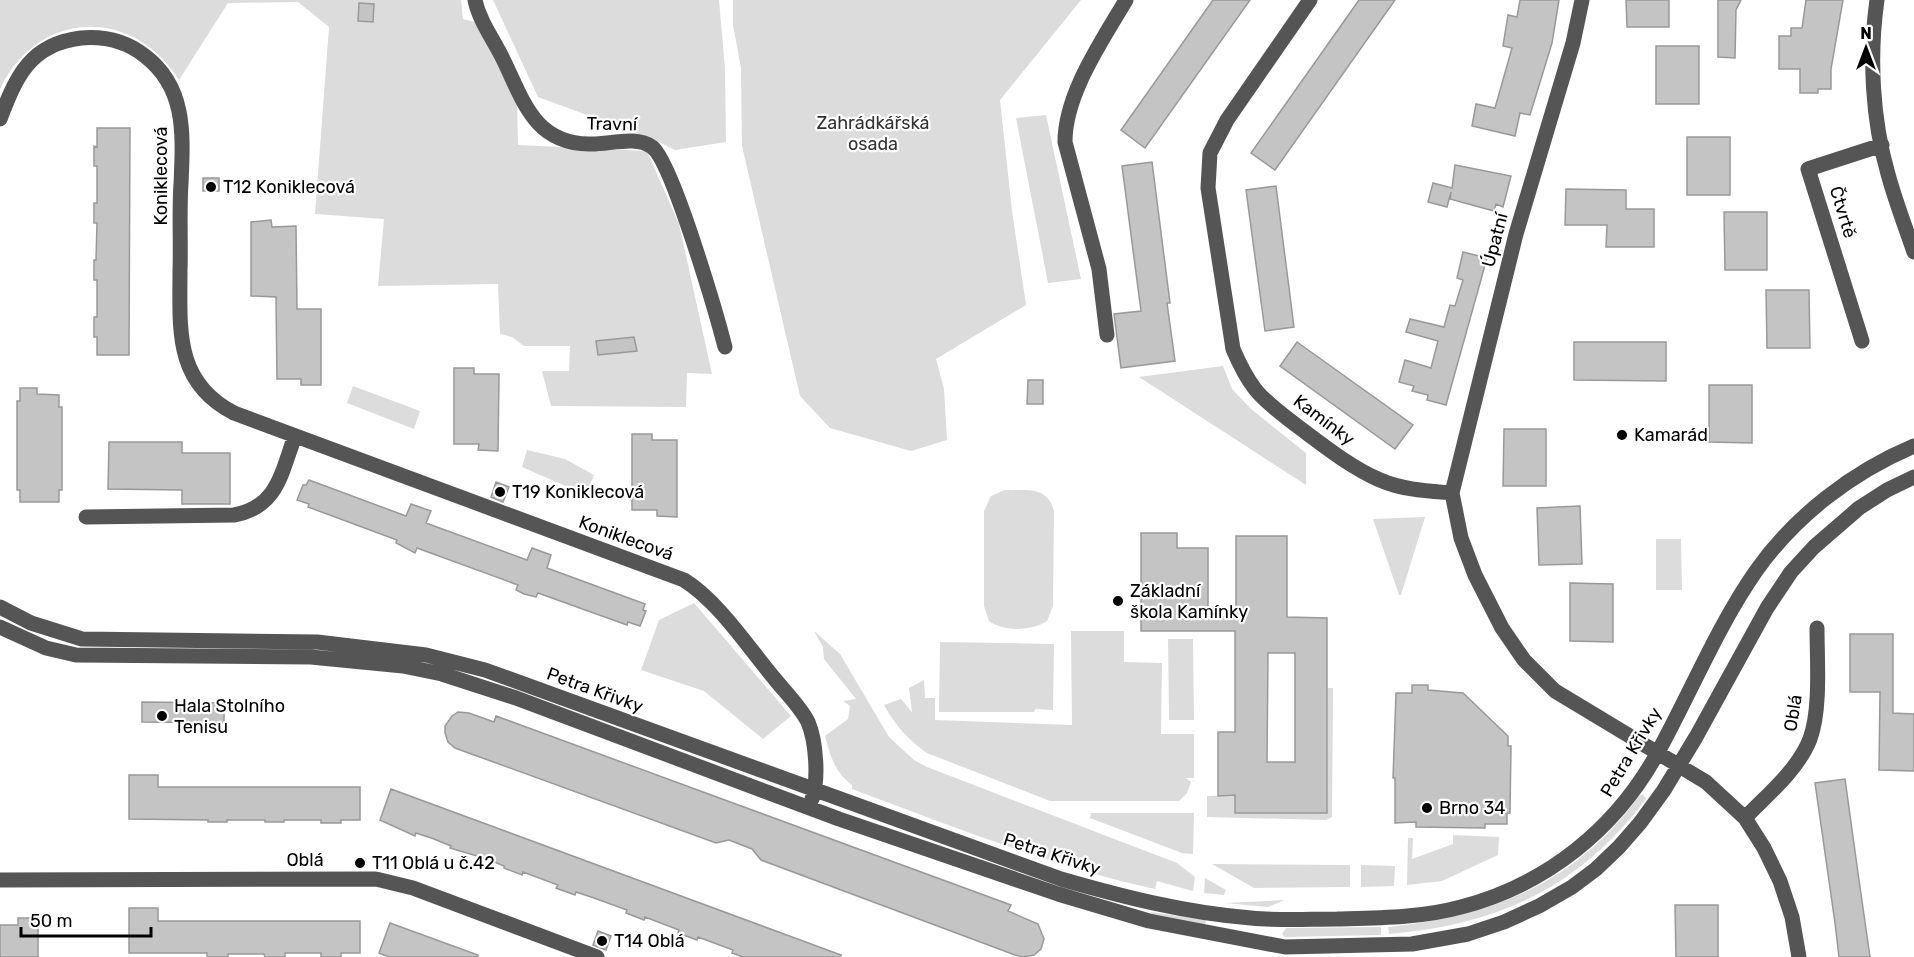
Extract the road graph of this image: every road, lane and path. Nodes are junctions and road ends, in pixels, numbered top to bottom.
1 (475, 0) edge
2 (1126, 0) edge
3 (1311, 0) edge
4 (1582, 0) edge
5 (1878, 0) edge
6 (0, 119) edge
7 (1882, 145) junction
8 (1914, 252) edge
9 (1107, 335) dead end
10 (1863, 341) dead end
11 (725, 347) dead end
12 (295, 436) junction
13 (1914, 446) edge
14 (1914, 477) edge
15 (1452, 493) junction
16 (86, 516) dead end
17 (0, 607) edge
18 (0, 627) edge
19 (1817, 628) dead end
20 (1658, 752) junction
21 (1679, 766) junction
22 (815, 790) junction
23 (808, 807) junction
24 (1745, 818) junction
25 (0, 880) edge
26 (597, 957) edge
27 (1799, 957) edge

1 - 11 street, Travní
2 - 9 street
3 - 15 street, Kamínky
4 - 15 street, Úpatní
5 - 7 street
6 - 12 street, Koniklecová
7 - 8 street
7 - 10 street, Čtvrtě
12 - 16 street
12 - 22 street, Koniklecová
13 - 20 street, Petra Křivky
14 - 21 street, Petra Křivky
15 - 20 street
17 - 22 street, Petra Křivky
18 - 23 street, Petra Křivky
19 - 24 street, Oblá
20 - 21 street
20 - 22 street, Petra Křivky
21 - 23 street, Petra Křivky
21 - 24 street
22 - 23 street, Koniklecová
24 - 27 street
25 - 26 street, Oblá

